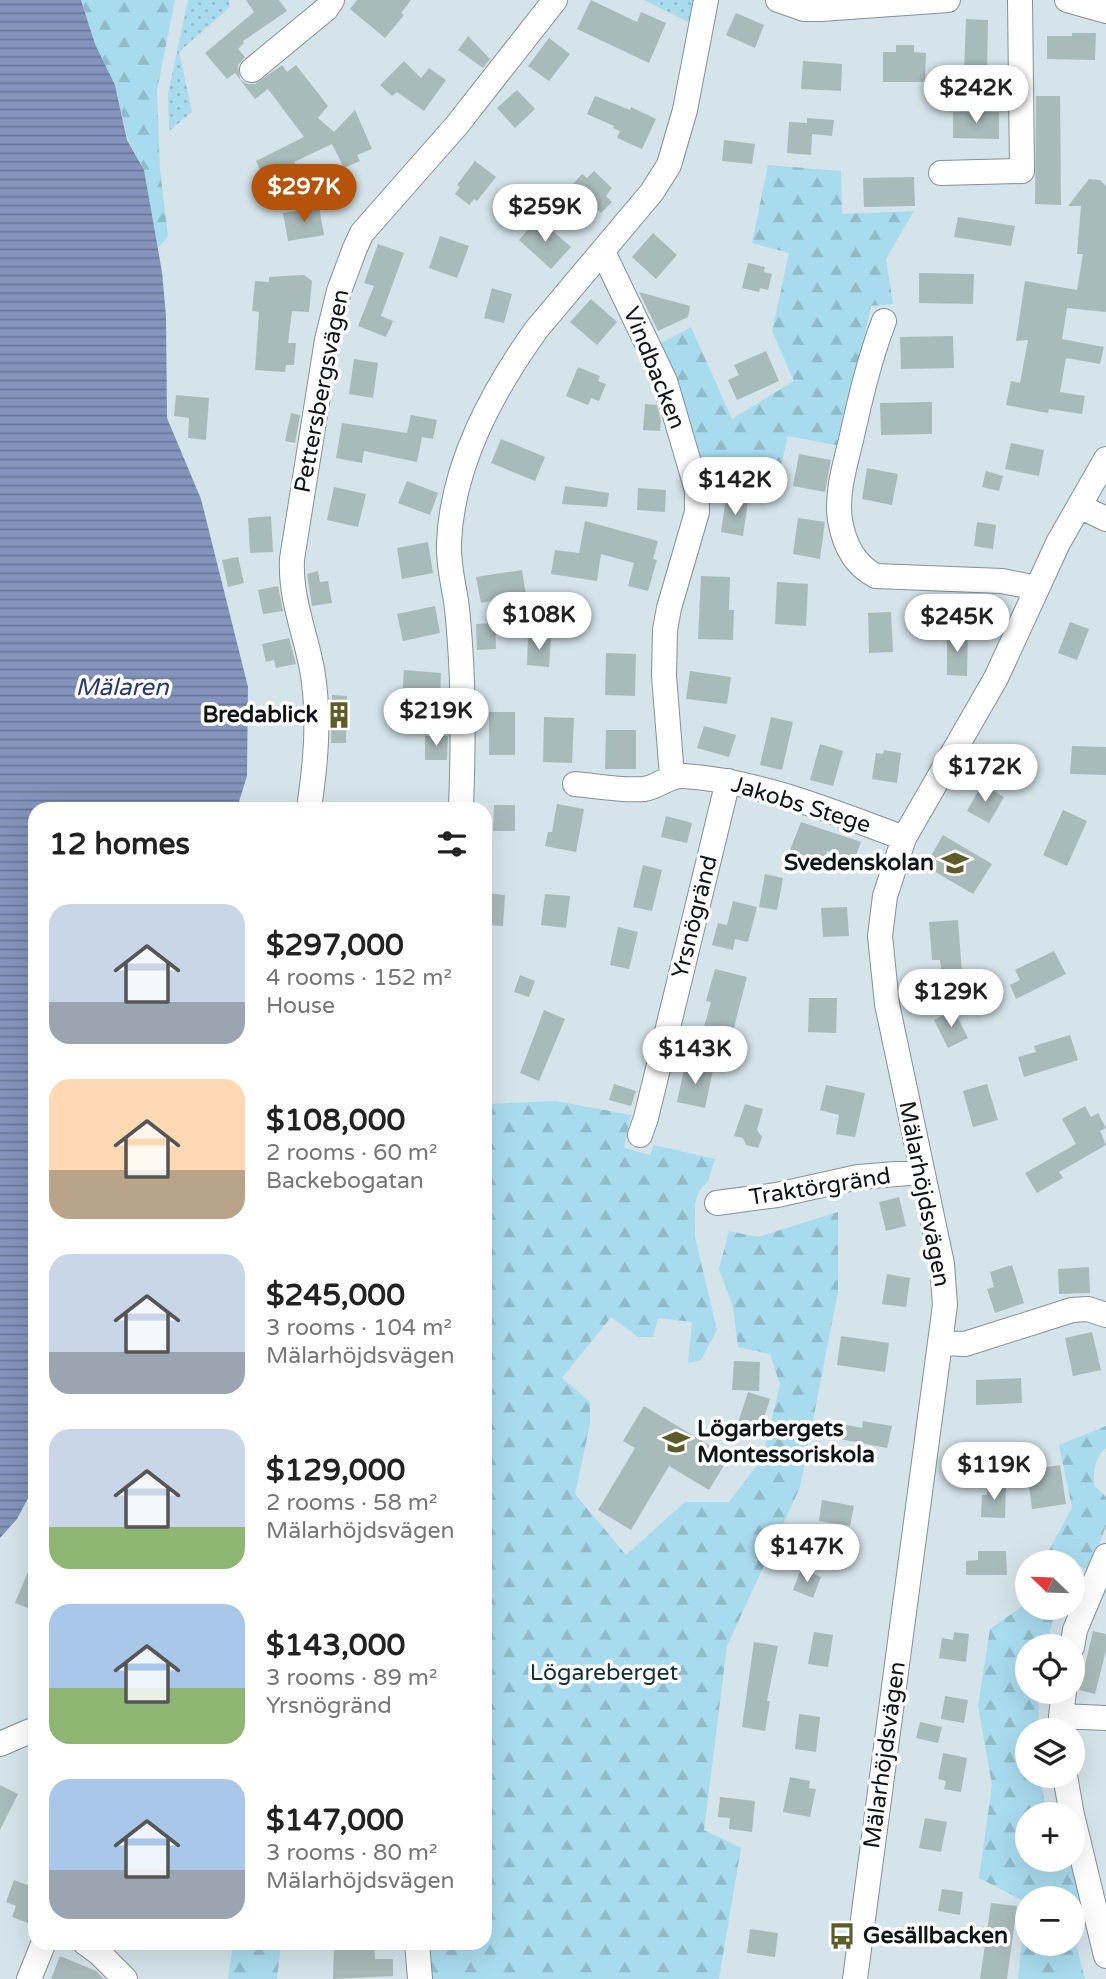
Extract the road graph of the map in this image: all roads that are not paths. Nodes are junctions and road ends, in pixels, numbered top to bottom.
1 (332, 0) edge
2 (555, 0) edge
3 (706, 0) edge
4 (778, 0) edge
5 (948, 0) edge
6 (1020, 0) edge
7 (1068, 0) edge
8 (1106, 11) edge
9 (252, 70) dead end
10 (942, 173) dead end
11 (603, 252) junction
12 (884, 321) dead end
13 (1106, 459) edge
14 (1079, 506) junction
15 (1106, 519) edge
16 (1037, 588) junction
17 (672, 776) junction
18 (728, 781) junction
19 (575, 784) dead end
20 (310, 802) edge
21 (461, 802) edge
22 (904, 838) junction
23 (640, 1135) dead end
24 (922, 1172) junction
25 (717, 1203) dead end
26 (1106, 1315) edge
27 (942, 1343) junction
28 (1106, 1556) edge
29 (1074, 1634) edge
30 (1062, 1713) edge
31 (1106, 1718) edge
32 (28, 1731) edge
33 (0, 1744) edge
34 (1085, 1870) edge
35 (41, 1950) edge
36 (94, 1950) edge
37 (418, 1950) edge
38 (1106, 1956) edge
39 (29, 1979) edge
40 (125, 1979) edge
41 (420, 1979) edge
42 (855, 1979) edge

1 - 9 street
2 - 20 street, Pettersbergsvägen
3 - 11 street
4 - 5 street
6 - 10 street
7 - 8 street
11 - 17 street, Vindbacken
11 - 21 street
12 - 16 street
13 - 14 street, Mälarhöjdsvägen
14 - 15 street
14 - 16 street, Mälarhöjdsvägen
16 - 22 street, Mälarhöjdsvägen
17 - 18 street, Jakobs Stege
17 - 19 street, Jakobs Stege
18 - 22 street, Jakobs Stege
18 - 23 street, Yrsnögränd
22 - 24 street, Mälarhöjdsvägen
24 - 25 street, Traktörgränd
24 - 27 street, Mälarhöjdsvägen
26 - 27 street
27 - 42 street, Mälarhöjdsvägen
28 - 29 street
30 - 31 street
32 - 33 street
34 - 38 street
35 - 39 street
36 - 40 street
37 - 41 street

